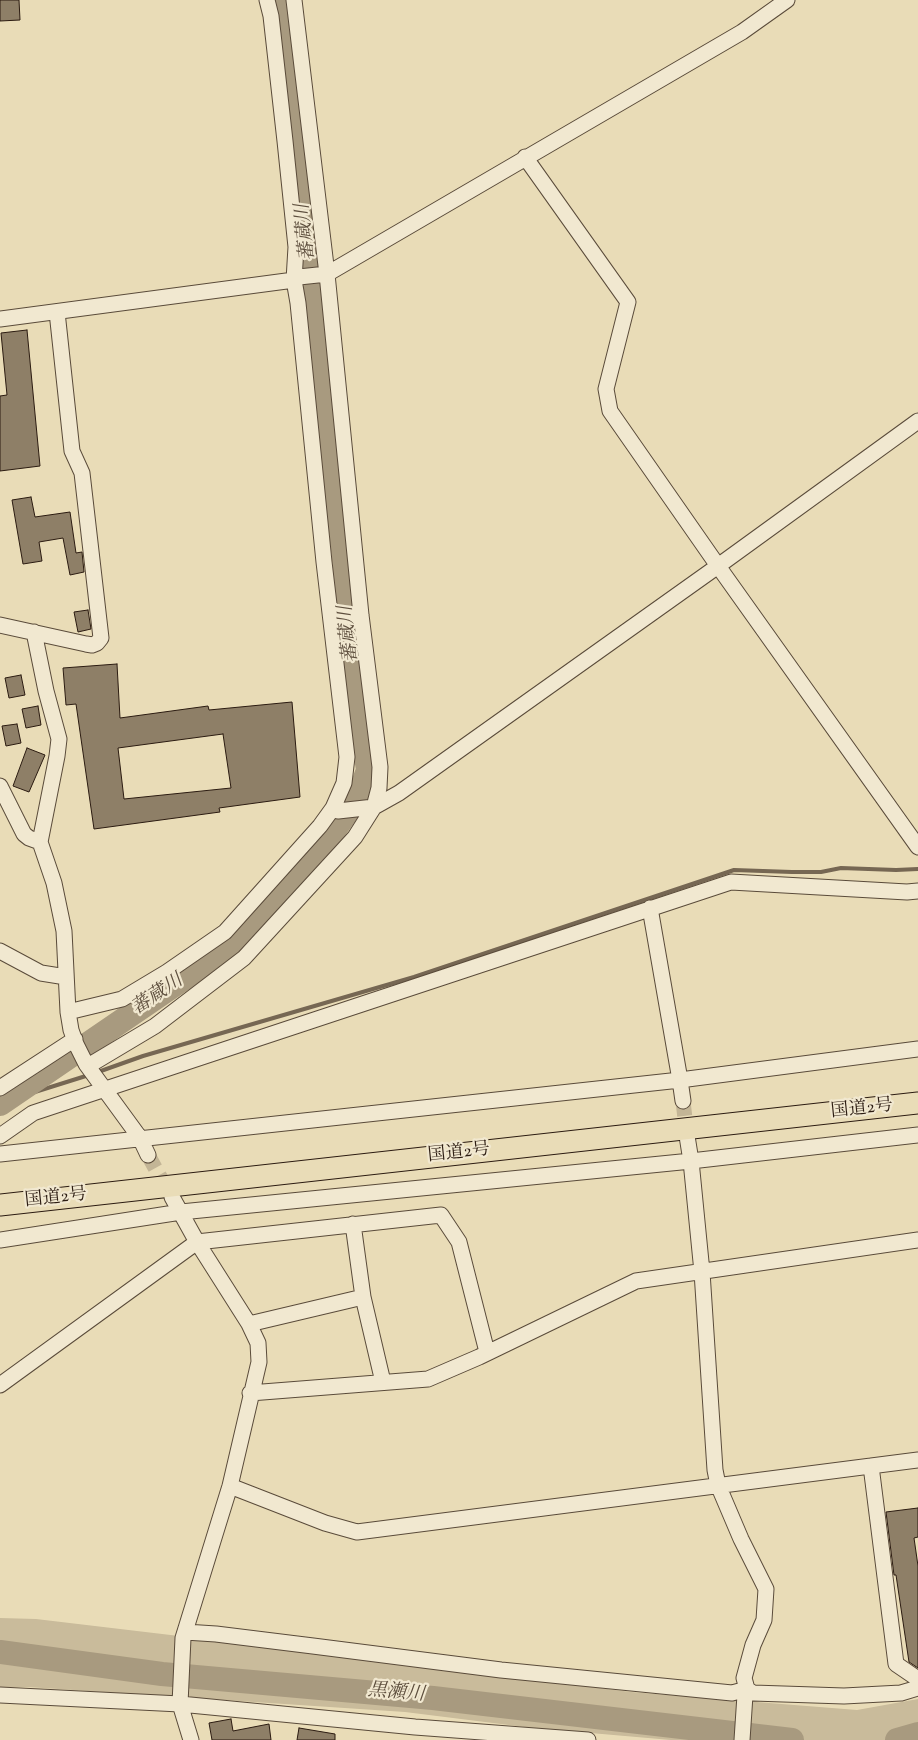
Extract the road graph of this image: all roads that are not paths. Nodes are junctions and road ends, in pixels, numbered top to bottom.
1 (267, 0) edge
2 (294, 0) edge
3 (787, 0) edge
4 (525, 158) junction
5 (326, 274) junction
6 (296, 278) junction
7 (57, 312) junction
8 (0, 319) edge
9 (918, 421) edge
10 (718, 566) junction
11 (361, 615) junction
12 (334, 618) junction
13 (0, 626) edge
14 (34, 632) junction
15 (0, 786) edge
16 (373, 807) junction
17 (336, 810) junction
18 (40, 842) junction
19 (918, 847) edge
20 (918, 891) edge
21 (650, 908) junction
22 (0, 950) edge
23 (66, 978) junction
24 (68, 1012) junction
25 (75, 1041) junction
26 (918, 1049) edge
27 (88, 1067) junction
28 (680, 1080) junction
29 (0, 1088) edge
30 (106, 1090) junction
31 (682, 1101) tunnel mouth
32 (918, 1103) edge
33 (918, 1135) edge
34 (0, 1136) edge
35 (687, 1136) tunnel mouth
36 (140, 1138) junction
37 (0, 1154) edge
38 (148, 1156) tunnel mouth
39 (691, 1161) junction
40 (172, 1197) tunnel mouth
41 (0, 1205) edge
42 (181, 1212) junction
43 (353, 1224) junction
44 (0, 1240) edge
45 (918, 1240) edge
46 (197, 1242) junction
47 (702, 1272) junction
48 (363, 1297) junction
49 (249, 1324) junction
50 (487, 1352) junction
51 (383, 1382) junction
52 (0, 1384) edge
53 (250, 1393) junction
54 (918, 1460) edge
55 (872, 1466) junction
56 (718, 1485) junction
57 (230, 1486) junction
58 (184, 1635) junction
59 (918, 1679) edge
60 (918, 1688) edge
61 (746, 1692) junction
62 (0, 1695) edge
63 (180, 1702) junction
64 (191, 1740) edge
65 (588, 1740) edge
66 (742, 1740) edge

1 - 6 street
2 - 5 street
3 - 4 street
4 - 5 street
4 - 10 street
5 - 6 street
5 - 11 street
6 - 7 street
6 - 12 street
7 - 8 street
7 - 14 street
9 - 10 street
10 - 16 street
10 - 19 street
11 - 12 street
11 - 16 street
12 - 17 street
13 - 14 street
14 - 18 street
15 - 18 street
16 - 17 street
16 - 27 street
17 - 24 street
18 - 23 street
20 - 21 street
21 - 28 street
21 - 30 street
22 - 23 street
23 - 24 street
24 - 25 street
25 - 27 street
25 - 29 street
26 - 28 street
27 - 30 street
28 - 31 street
28 - 36 street
30 - 34 street
30 - 36 street
32 - 41 highway, 国道2号
33 - 39 street
35 - 39 street
36 - 37 street
36 - 38 street
39 - 42 street
39 - 47 street
40 - 42 street
42 - 44 street
42 - 46 street
43 - 46 street
43 - 48 street
43 - 50 street
45 - 47 street
46 - 49 street
46 - 52 street
47 - 50 street
47 - 56 street
48 - 49 street
48 - 51 street
49 - 53 street
50 - 51 street
51 - 53 street
53 - 57 street
54 - 55 street
55 - 56 street
55 - 59 street
56 - 57 street
56 - 61 street
57 - 58 street
58 - 61 street
58 - 63 street
60 - 61 street
61 - 66 street
62 - 63 street
63 - 64 street
63 - 65 street

